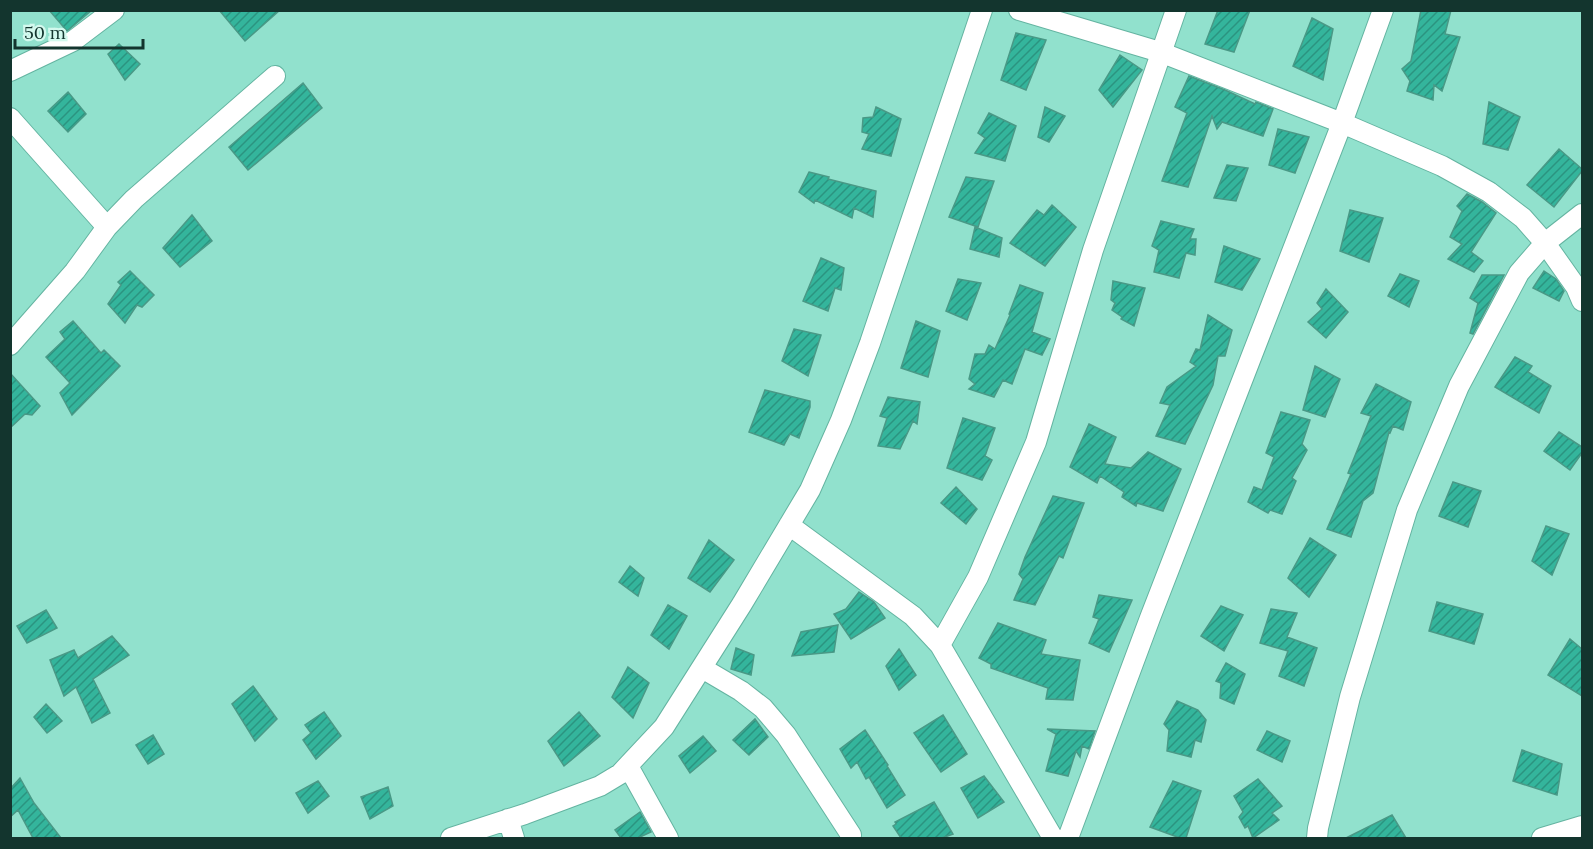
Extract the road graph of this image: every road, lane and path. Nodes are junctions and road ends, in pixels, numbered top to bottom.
1 (114, 10) edge
2 (982, 10) edge
3 (1019, 10) edge
4 (1176, 10) edge
5 (1383, 10) edge
6 (1160, 52) junction
7 (10, 71) edge
8 (275, 76) dead end
9 (10, 118) edge
10 (1341, 123) junction
11 (1582, 214) edge
12 (107, 227) junction
13 (1545, 243) junction
14 (1582, 301) edge
15 (10, 345) edge
16 (789, 525) junction
17 (940, 645) junction
18 (702, 668) junction
19 (628, 766) junction
20 (508, 819) junction
21 (1582, 826) edge
22 (850, 835) dead end
23 (451, 838) edge
24 (514, 838) edge
25 (668, 838) edge
26 (1053, 838) edge
27 (1068, 838) edge
28 (1317, 838) edge
29 (1542, 838) edge

1 - 7 street
2 - 16 street
3 - 6 street
4 - 6 street
5 - 10 street
6 - 10 street
6 - 17 street
8 - 12 street
9 - 12 street
10 - 13 street
10 - 27 street
11 - 13 street
12 - 15 street
13 - 14 street
13 - 28 street
16 - 17 street
16 - 18 street
17 - 26 street
18 - 19 street
18 - 22 street
19 - 20 street
19 - 25 street
20 - 23 street
20 - 24 street
21 - 29 street

